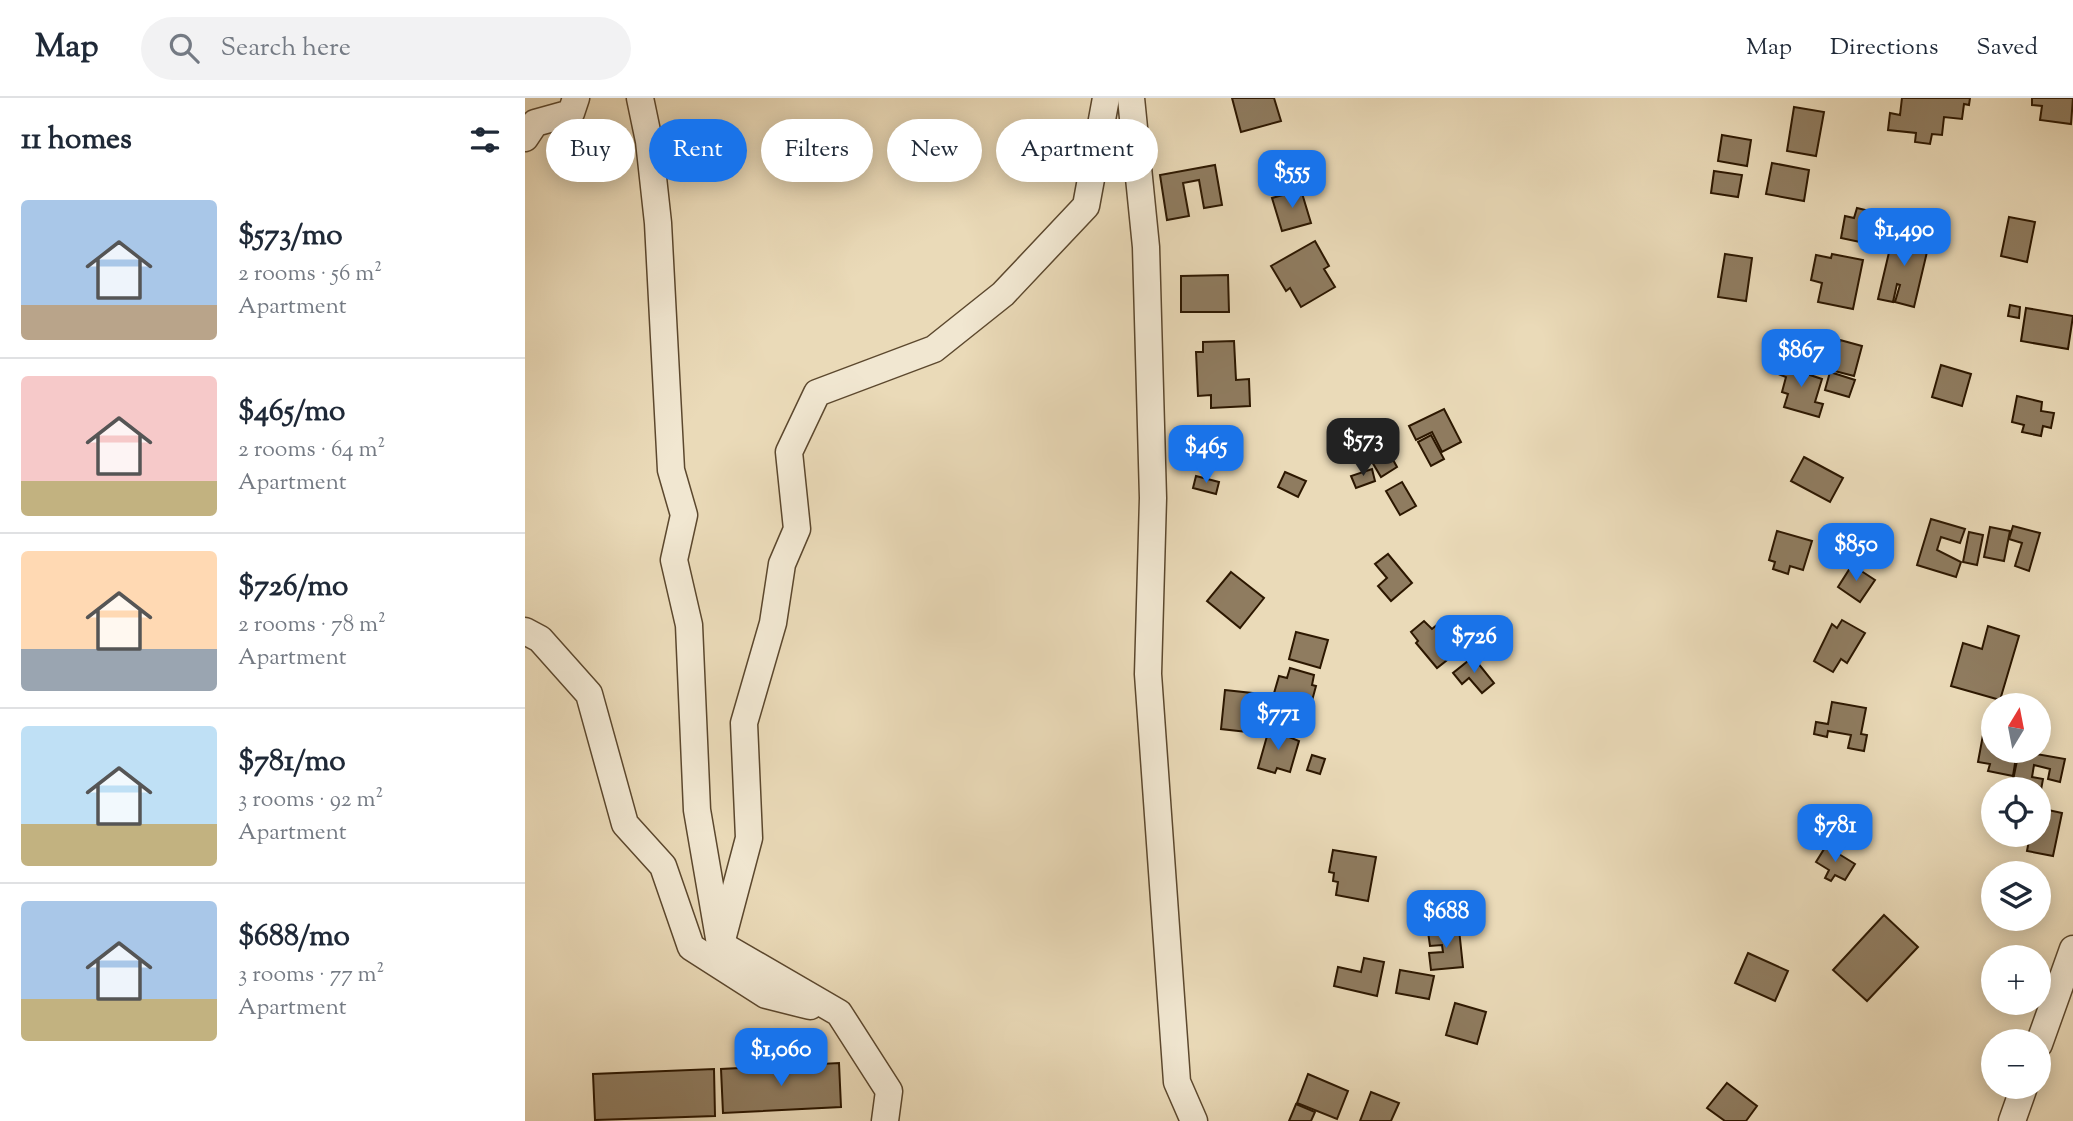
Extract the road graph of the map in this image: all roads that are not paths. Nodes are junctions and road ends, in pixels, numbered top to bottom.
1 (576, 98) edge
2 (640, 98) edge
3 (1106, 98) edge
4 (1131, 98) edge
5 (525, 138) edge
6 (525, 631) edge
7 (720, 944) junction
8 (2073, 949) edge
9 (839, 1013) junction
10 (2044, 1029) edge
11 (2020, 1099) edge
12 (885, 1121) edge
13 (1194, 1121) edge
14 (2012, 1121) edge

1 - 5 street
2 - 7 street
3 - 7 street
4 - 13 street
6 - 9 street
7 - 9 street
8 - 10 street
9 - 12 street
11 - 14 street

